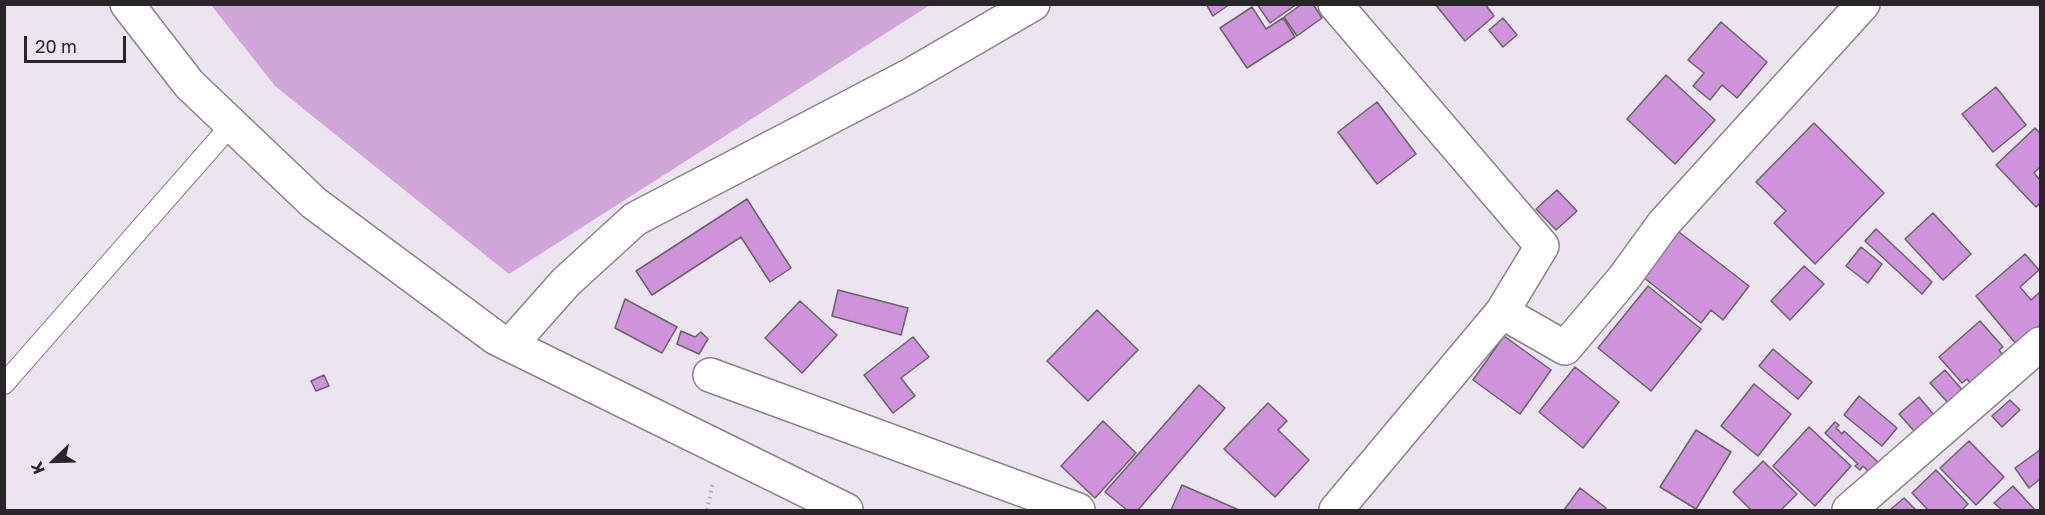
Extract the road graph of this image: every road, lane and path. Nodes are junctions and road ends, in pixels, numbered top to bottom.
1 (128, 4) edge
2 (1033, 4) edge
3 (1335, 4) edge
4 (1863, 4) edge
5 (232, 124) junction
6 (1502, 312) junction
7 (2040, 344) edge
8 (510, 345) junction
9 (710, 375) dead end
10 (4, 384) edge
11 (846, 510) edge
12 (1078, 510) edge
13 (1336, 510) edge
14 (1849, 510) edge

1 - 5 street
2 - 8 street
3 - 6 street
4 - 6 street
5 - 8 street
5 - 10 lane
6 - 13 street
7 - 14 street
8 - 11 street
9 - 12 street

